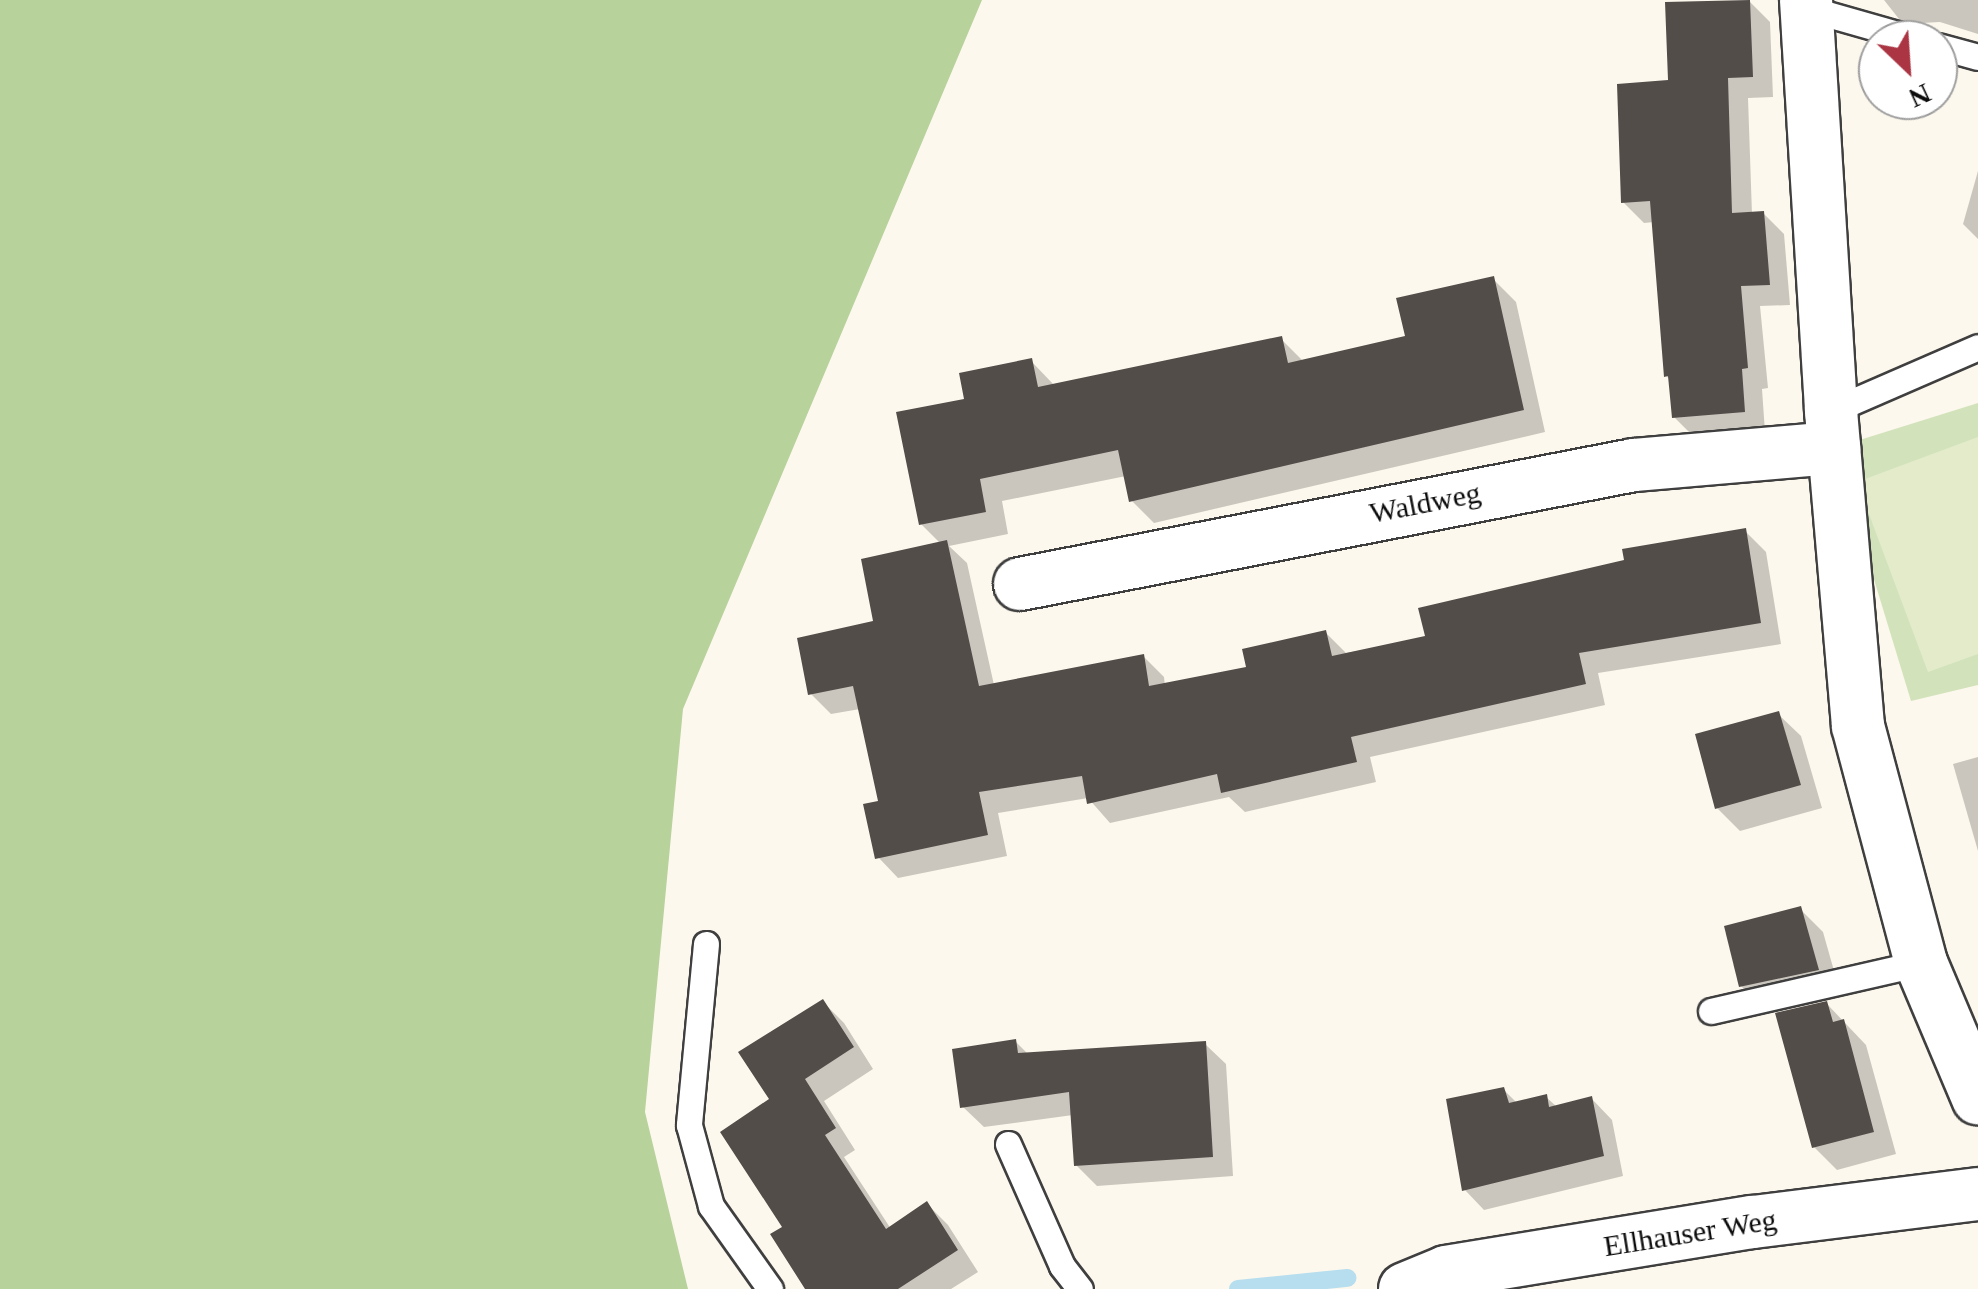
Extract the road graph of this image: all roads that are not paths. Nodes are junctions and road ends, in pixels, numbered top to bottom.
1 (1806, 4) edge
2 (1858, 21) edge
3 (1978, 347) edge
4 (1833, 429) junction
5 (1020, 584) dead end
6 (706, 944) dead end
7 (1921, 963) junction
8 (1711, 1011) dead end
9 (1978, 1098) edge
10 (1008, 1144) dead end
11 (1978, 1194) edge
12 (770, 1289) edge
13 (1080, 1289) edge
14 (1405, 1289) edge

1 - 2 lane
1 - 4 street
3 - 4 lane
4 - 5 street, Waldweg
4 - 7 street
6 - 12 lane
7 - 8 lane
7 - 9 street
10 - 13 lane
11 - 14 street, Ellhauser Weg

